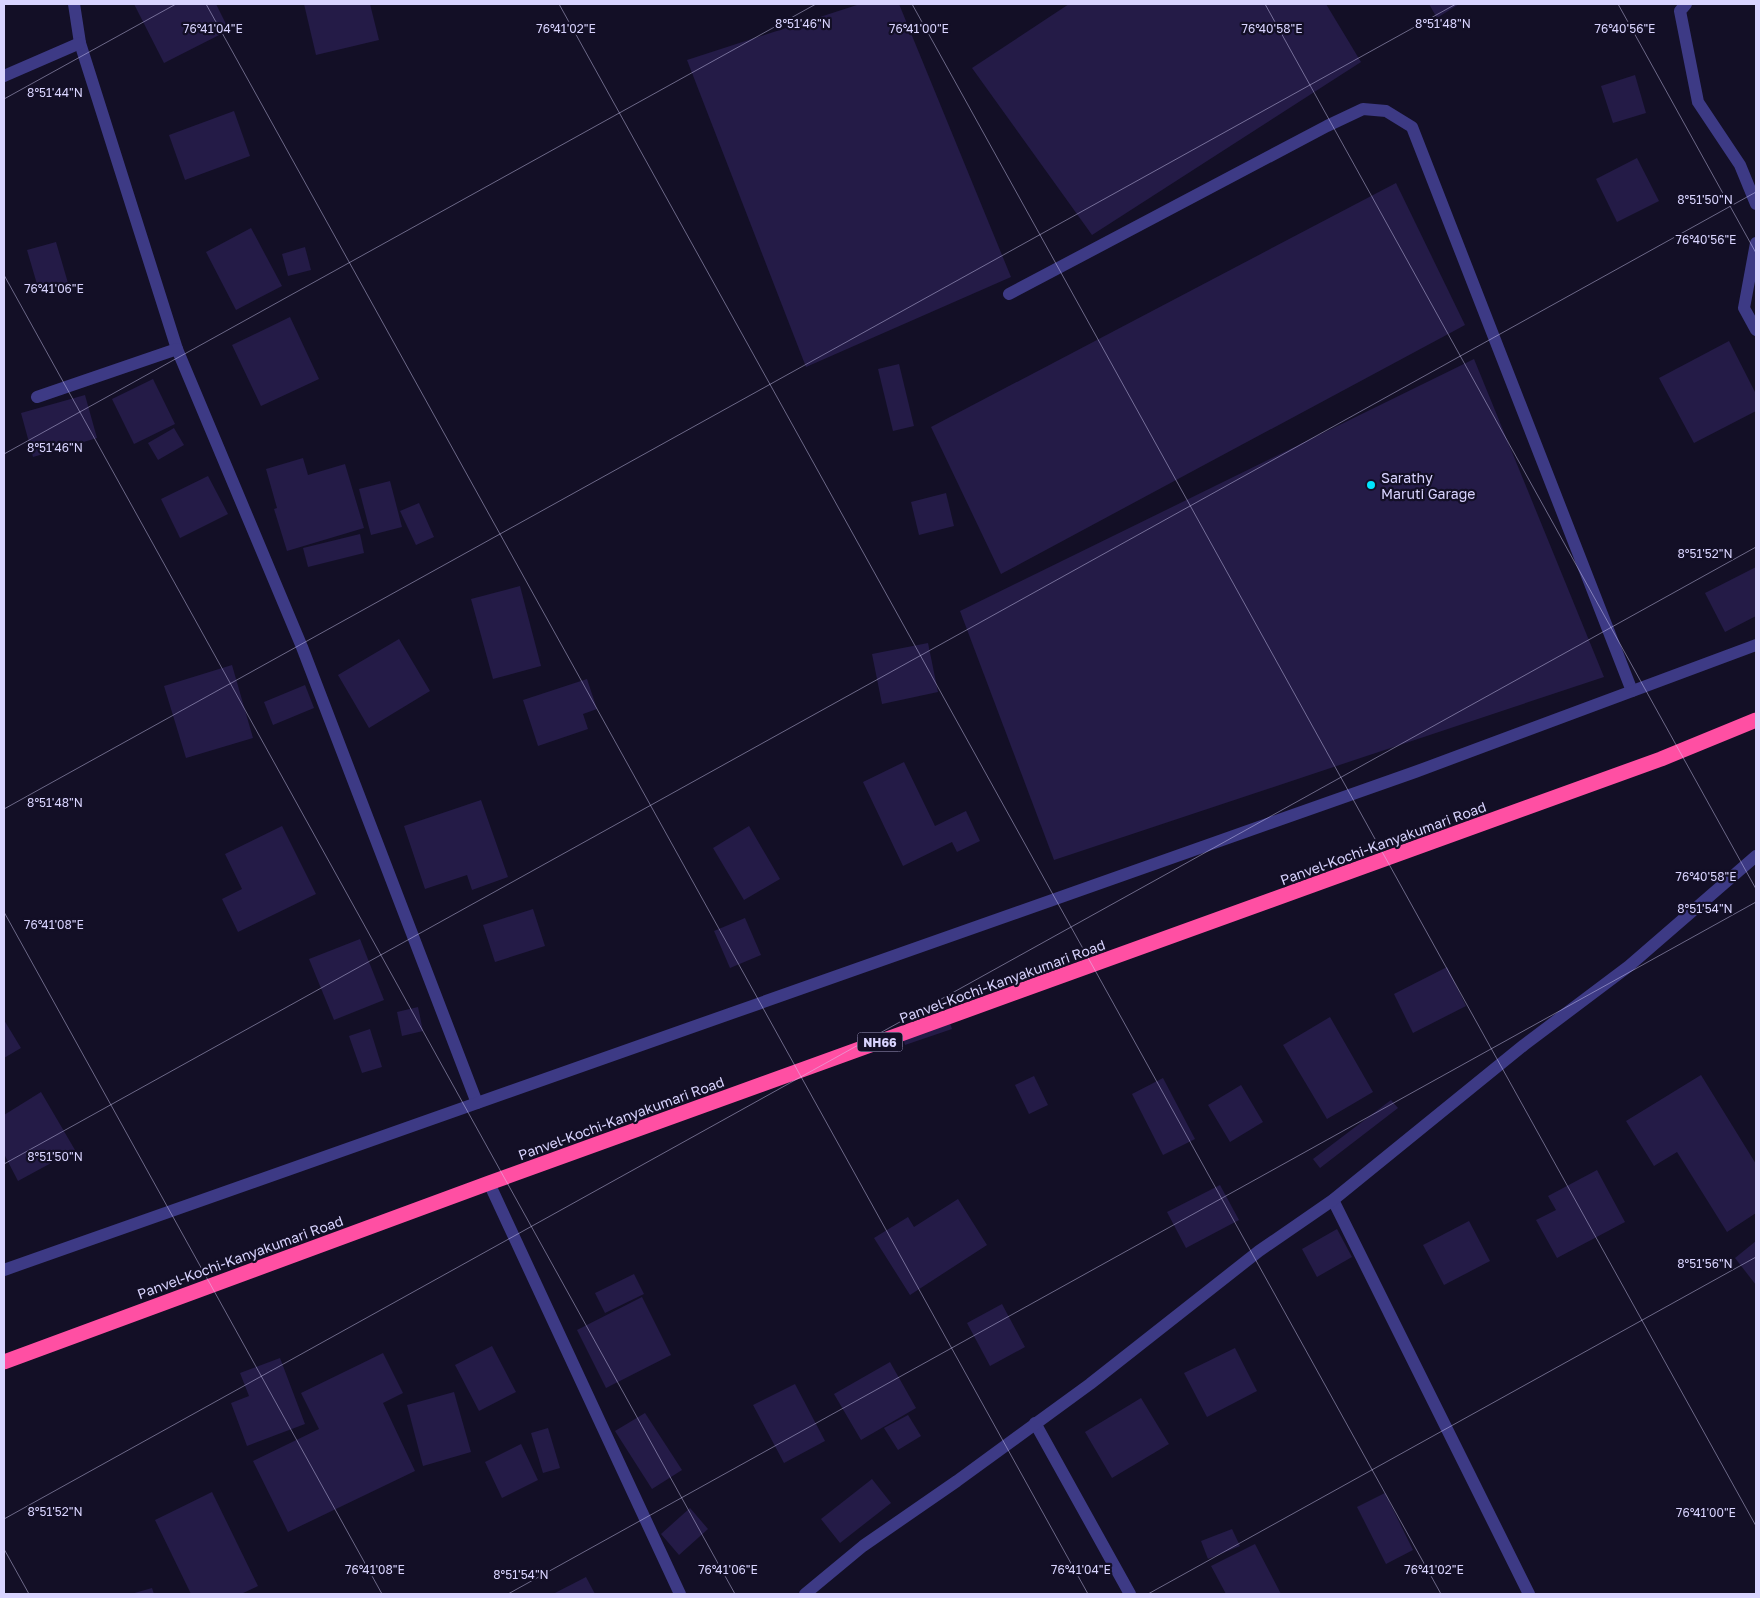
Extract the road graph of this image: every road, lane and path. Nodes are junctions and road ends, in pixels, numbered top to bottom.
1 (74, 4) edge
2 (1686, 4) edge
3 (80, 43) junction
4 (4, 76) edge
5 (1756, 204) edge
6 (1756, 242) edge
7 (1009, 294) dead end
8 (1756, 330) edge
9 (176, 350) junction
10 (38, 396) dead end
11 (1756, 645) edge
12 (1632, 692) junction
13 (1756, 721) edge
14 (1756, 856) edge
15 (477, 1103) junction
16 (489, 1183) junction
17 (1334, 1200) junction
18 (4, 1270) edge
19 (4, 1362) edge
20 (1035, 1424) junction
21 (680, 1594) edge
22 (805, 1594) edge
23 (1130, 1594) edge
24 (1529, 1594) edge

1 - 3 street
2 - 5 street
3 - 4 street
3 - 9 street
6 - 8 street
7 - 12 street
9 - 10 street
9 - 15 street
11 - 12 street
12 - 15 street
13 - 16 highway, Panvel-Kochi-Kanyakumari Road / NH66
14 - 17 street
15 - 18 street
16 - 19 highway, Panvel-Kochi-Kanyakumari Road / NH66
16 - 21 street
17 - 20 street
17 - 24 street
20 - 22 street
20 - 23 street

